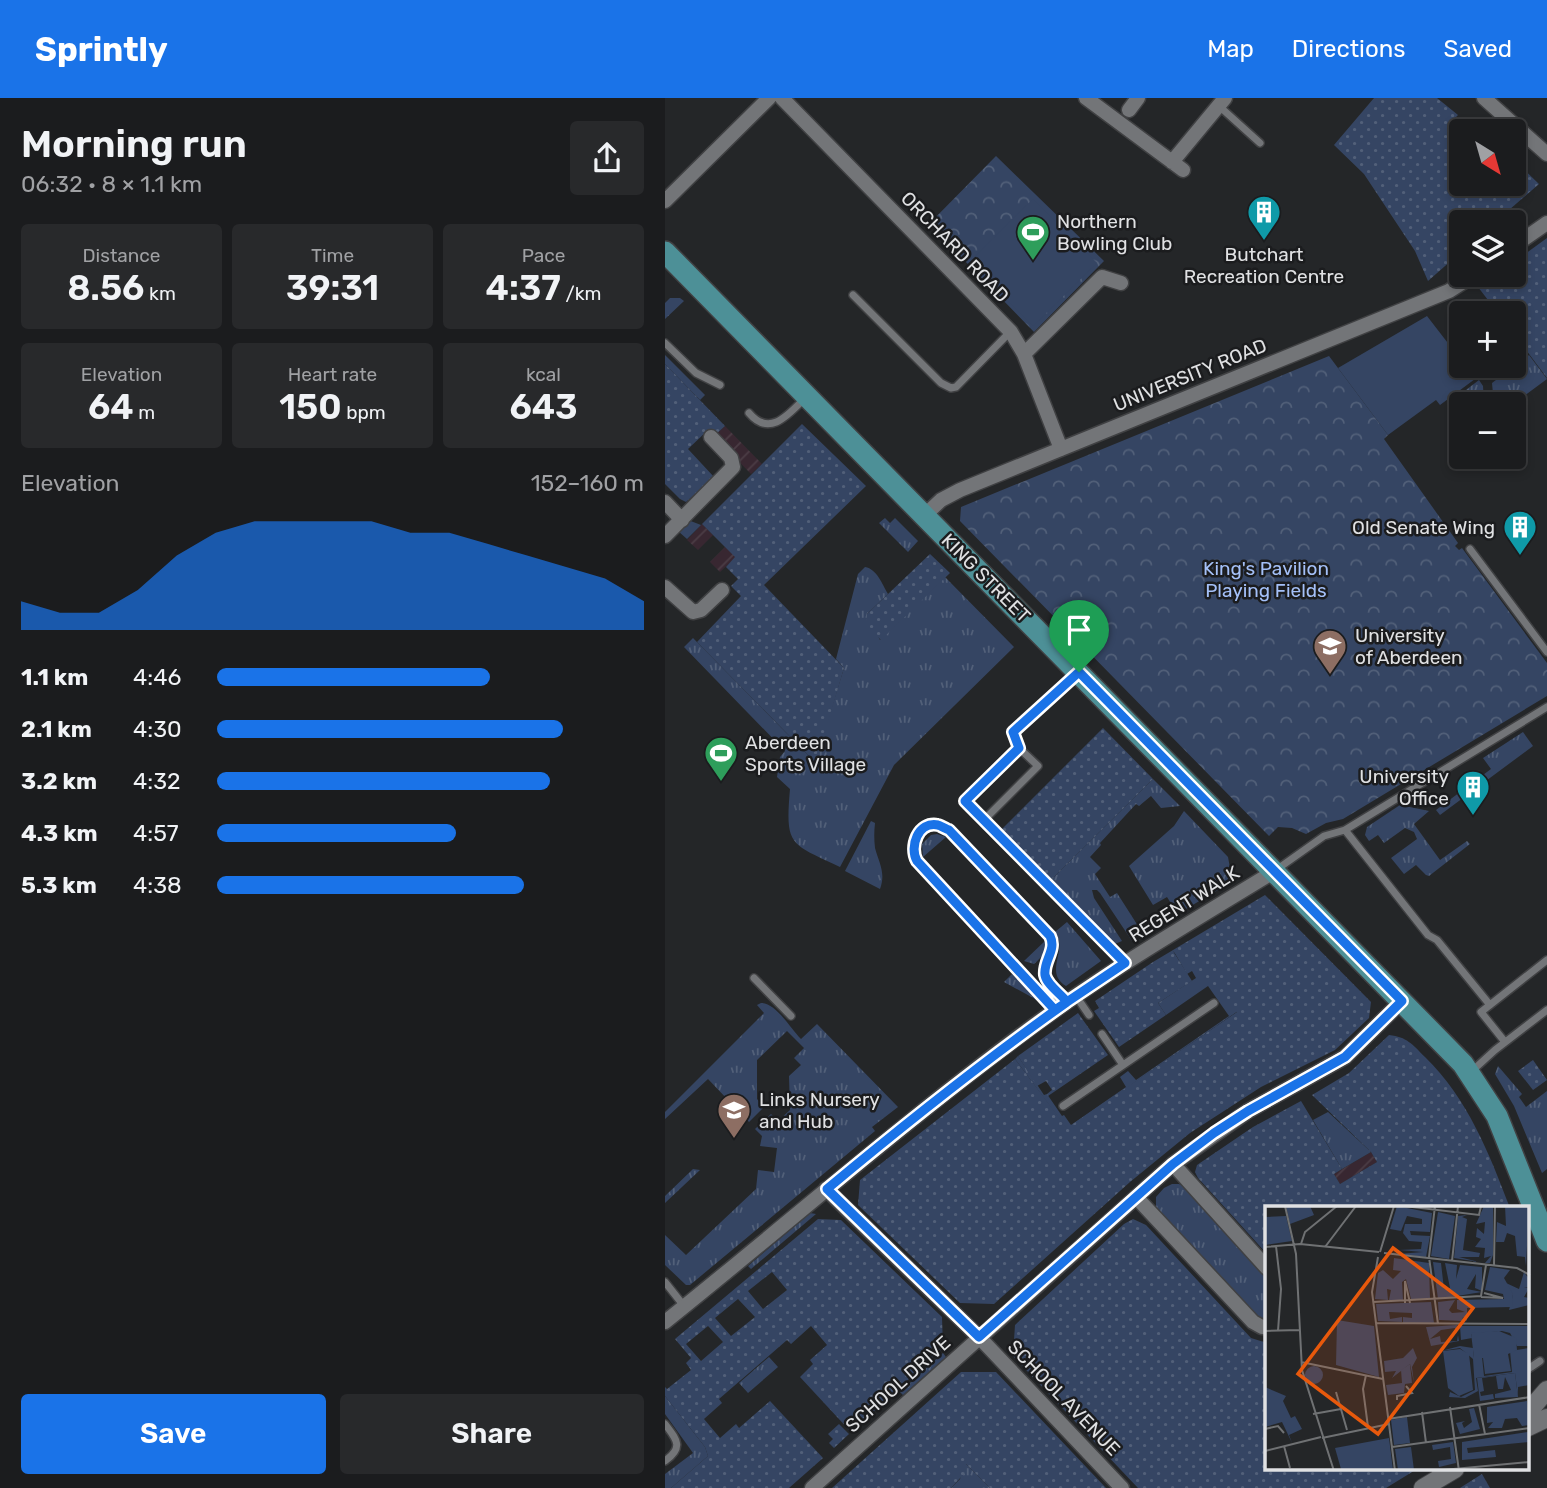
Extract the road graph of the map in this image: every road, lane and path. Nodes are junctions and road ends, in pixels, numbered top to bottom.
1 (769, 98) edge
2 (782, 98) edge
3 (1086, 98) edge
4 (1484, 98) edge
5 (1221, 102) edge
6 (1260, 143) dead end
7 (1547, 154) edge
8 (665, 201) edge
9 (1547, 223) edge
10 (1526, 238) edge
11 (668, 263) edge
12 (1121, 283) dead end
13 (1456, 287) edge
14 (853, 295) dead end
15 (1011, 332) junction
16 (665, 343) edge
17 (1024, 354) junction
18 (720, 386) dead end
19 (807, 397) junction
20 (749, 413) dead end
21 (711, 437) dead end
22 (1061, 449) junction
23 (665, 502) edge
24 (924, 516) junction
25 (682, 520) junction
26 (665, 536) edge
27 (1471, 549) dead end
28 (665, 587) edge
29 (722, 590) dead end
30 (1547, 652) edge
31 (1079, 672) junction
32 (1547, 707) edge
33 (1019, 748) junction
34 (984, 820) junction
35 (1345, 830) junction
36 (1275, 871) junction
37 (1547, 960) edge
38 (1125, 963) junction
39 (754, 978) dead end
40 (1402, 1001) junction
41 (1066, 1003) junction
42 (1214, 1003) dead end
43 (1490, 1005) junction
44 (1547, 1010) edge
45 (1089, 1015) dead end
46 (791, 1016) dead end
47 (1102, 1034) dead end
48 (1505, 1042) junction
49 (1123, 1065) junction
50 (1470, 1073) junction
51 (1063, 1107) dead end
52 (1173, 1164) junction
53 (827, 1189) junction
54 (1136, 1197) junction
55 (1547, 1241) edge
56 (1265, 1266) edge
57 (665, 1282) edge
58 (684, 1307) junction
59 (665, 1322) edge
60 (1265, 1327) edge
61 (979, 1337) junction
62 (1540, 1361) dead end
63 (1529, 1368) edge
64 (1547, 1390) edge
65 (1529, 1411) edge
66 (1547, 1418) edge
67 (665, 1424) edge
68 (1529, 1427) edge
69 (665, 1461) edge
70 (1453, 1470) edge
71 (813, 1488) edge
72 (1122, 1488) edge
73 (1423, 1488) edge

1 - 8 street
2 - 15 street, ORCHARD ROAD
3 - 5 street
4 - 7 street
5 - 6 lane
9 - 10 street
11 - 19 main road, KING STREET
12 - 17 street
13 - 22 street, UNIVERSITY ROAD
14 - 15 lane
15 - 17 street, ORCHARD ROAD
16 - 18 lane
17 - 22 street, ORCHARD ROAD
19 - 20 lane
19 - 24 main road, KING STREET
21 - 25 street
22 - 24 street, UNIVERSITY ROAD
23 - 25 street
24 - 31 main road, KING STREET
25 - 26 street
27 - 30 lane
28 - 29 street
31 - 33 lane
31 - 36 main road, KING STREET
32 - 35 lane, REGENT WALK
33 - 34 lane
33 - 34 lane
34 - 38 lane
35 - 36 lane, REGENT WALK
35 - 43 lane
36 - 38 street, REGENT WALK
36 - 40 main road, KING STREET
37 - 43 lane
38 - 41 street, REGENT WALK
39 - 46 lane
40 - 50 main road, KING STREET
40 - 52 street, SCHOOL DRIVE
41 - 41 lane
41 - 45 lane
41 - 53 street, REGENT WALK
42 - 49 lane
43 - 48 lane
44 - 48 lane
47 - 49 lane
48 - 50 lane
49 - 51 lane
50 - 55 main road, KING STREET
52 - 54 street, SCHOOL DRIVE
52 - 56 street
53 - 58 street, REGENT WALK
53 - 61 street, SCHOOL AVENUE
54 - 60 street
54 - 61 street, SCHOOL DRIVE
57 - 58 lane
58 - 59 street, REGENT WALK
61 - 71 street, SCHOOL DRIVE
61 - 72 street, SCHOOL AVENUE
62 - 63 lane
64 - 65 street
66 - 68 street
67 - 69 lane
70 - 73 street

